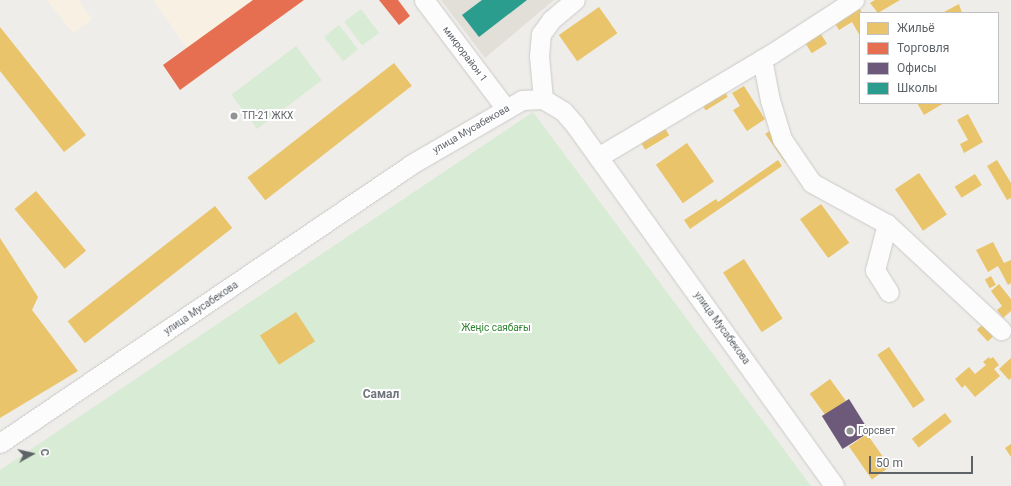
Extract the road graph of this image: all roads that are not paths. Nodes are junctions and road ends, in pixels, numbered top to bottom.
1 (424, 0) edge
2 (575, 0) edge
3 (854, 0) edge
4 (762, 59) junction
5 (543, 100) junction
6 (506, 109) junction
7 (598, 157) junction
8 (887, 224) junction
9 (889, 292) dead end
10 (1001, 330) dead end
11 (0, 443) edge
12 (834, 486) edge

1 - 6 street, микрорайон 1
2 - 5 street
3 - 4 street
4 - 7 street
4 - 8 street
5 - 6 street, улица Мусабекова
5 - 7 street, улица Мусабекова
6 - 11 street, улица Мусабекова
7 - 12 street, улица Мусабекова
8 - 9 street
8 - 10 street

